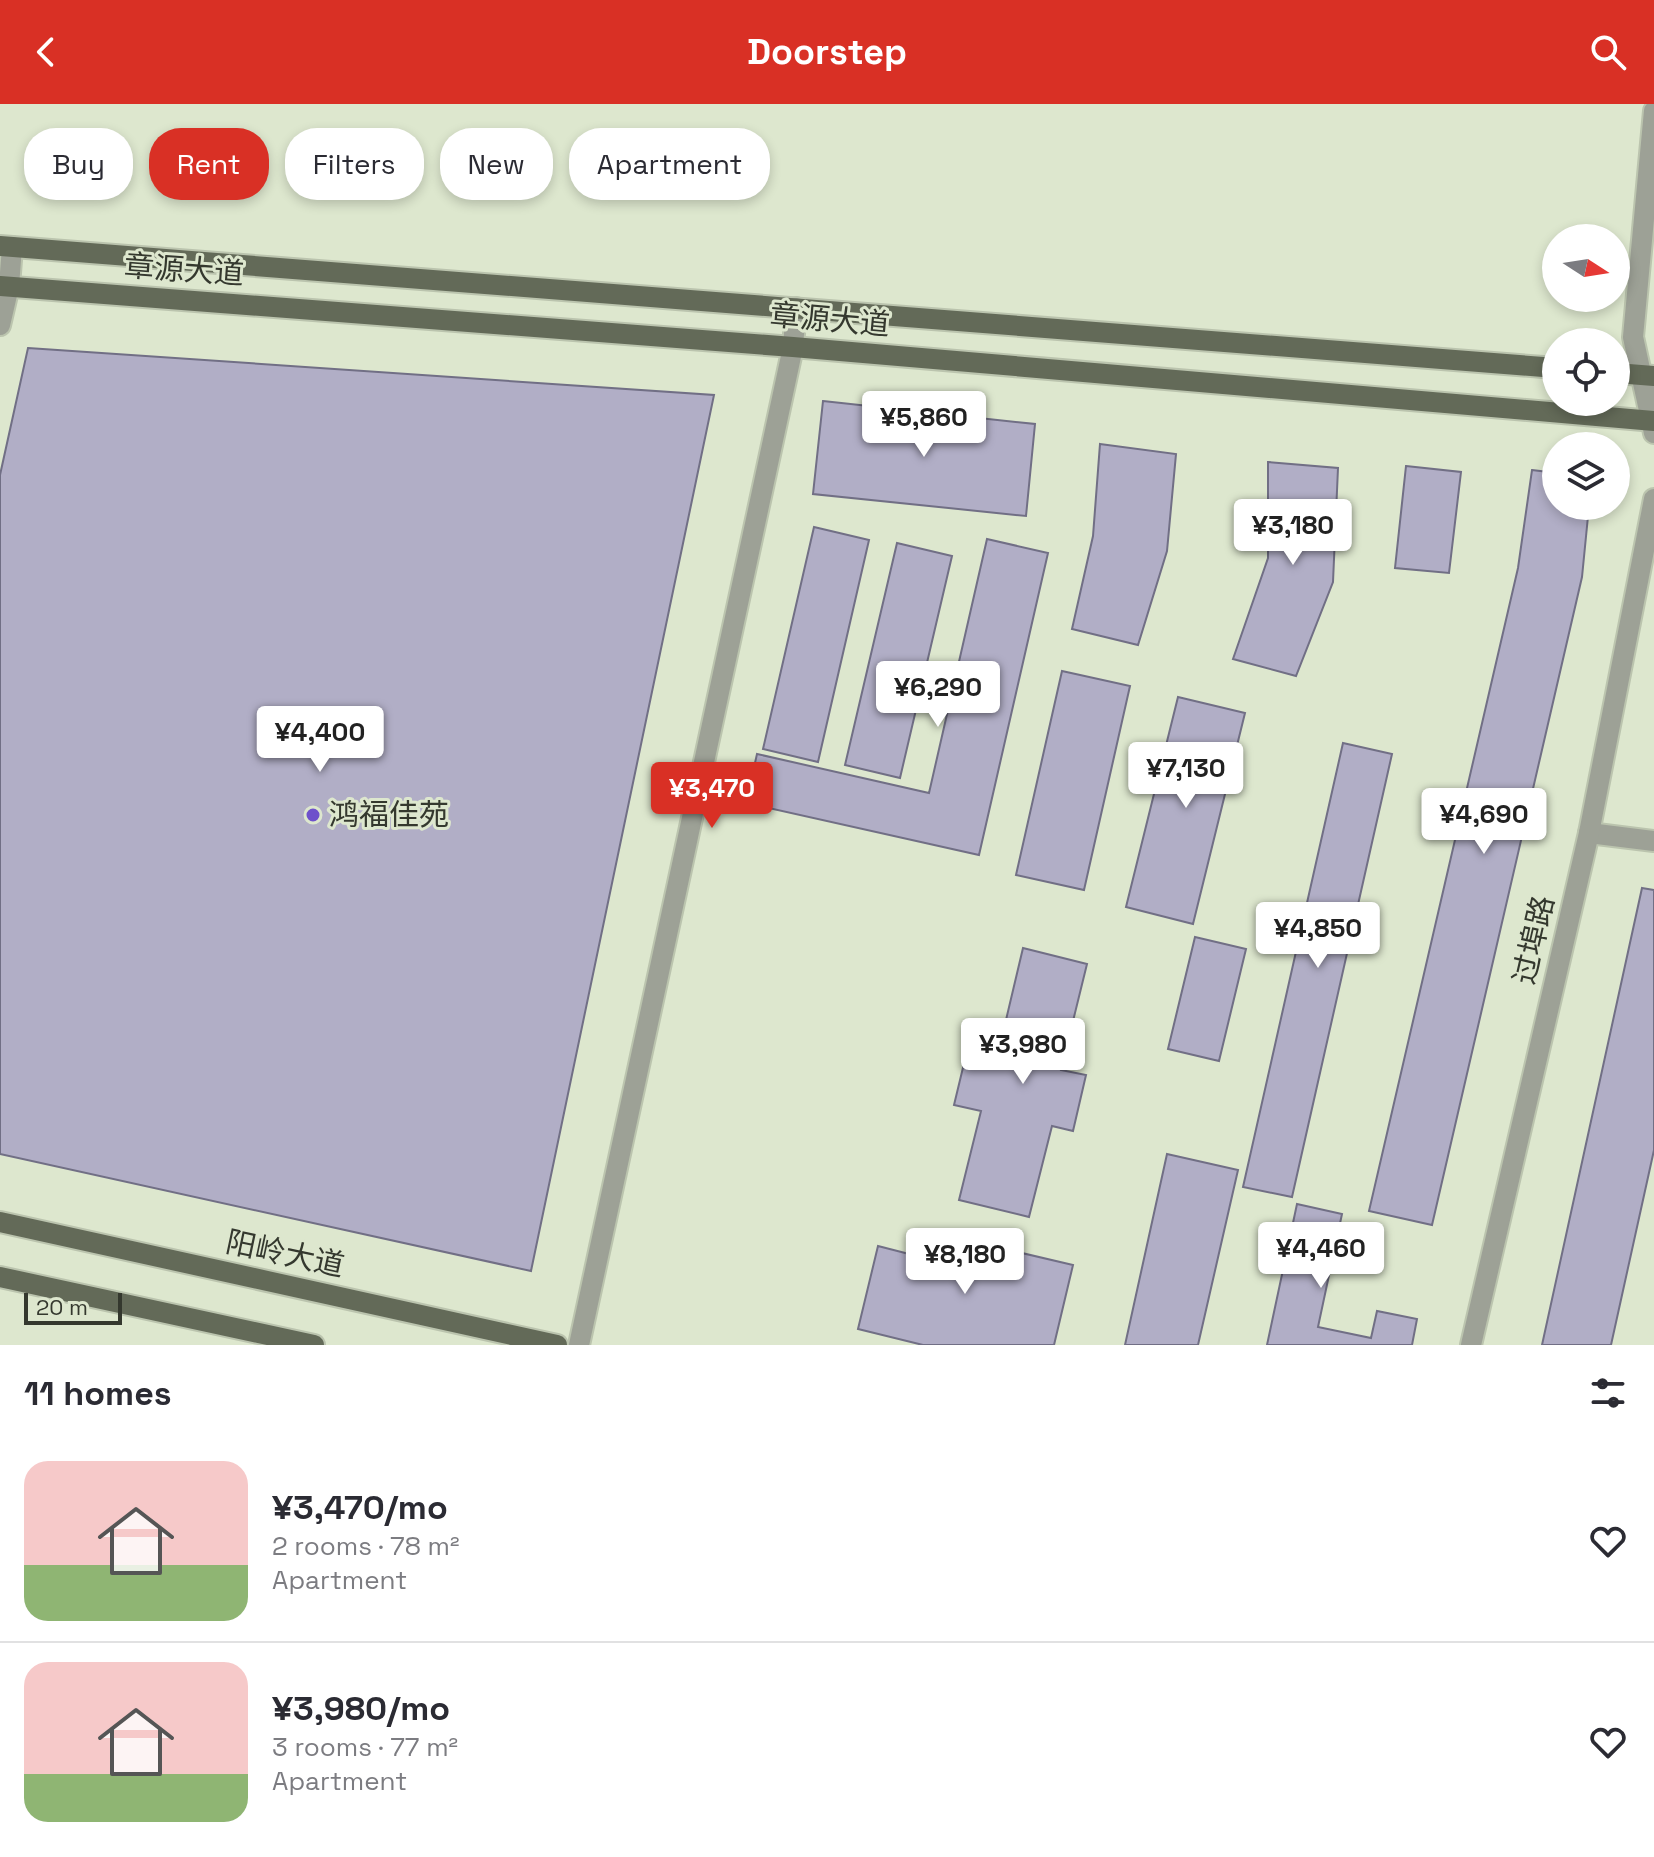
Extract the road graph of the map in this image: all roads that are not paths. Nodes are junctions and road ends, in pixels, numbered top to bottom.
1 (1654, 111) edge
2 (6, 246) edge
3 (4, 286) edge
4 (796, 308) junction
5 (0, 325) edge
6 (793, 347) junction
7 (1542, 367) edge
8 (1647, 375) edge
9 (1653, 425) edge
10 (1654, 499) edge
11 (1589, 833) junction
12 (1654, 841) edge
13 (0, 1222) edge
14 (0, 1277) edge
15 (314, 1345) edge
16 (557, 1345) edge
17 (579, 1345) edge
18 (1471, 1345) edge

1 - 8 street
2 - 3 street
2 - 4 main road, 章源大道
3 - 5 street
3 - 6 main road, 章源大道
4 - 6 street
4 - 7 main road, 章源大道
6 - 9 main road, 章源大道
6 - 17 street
8 - 9 street
10 - 11 street, 过埠路
11 - 12 street
11 - 18 street, 过埠路
13 - 16 main road, 阳岭大道
14 - 15 main road

